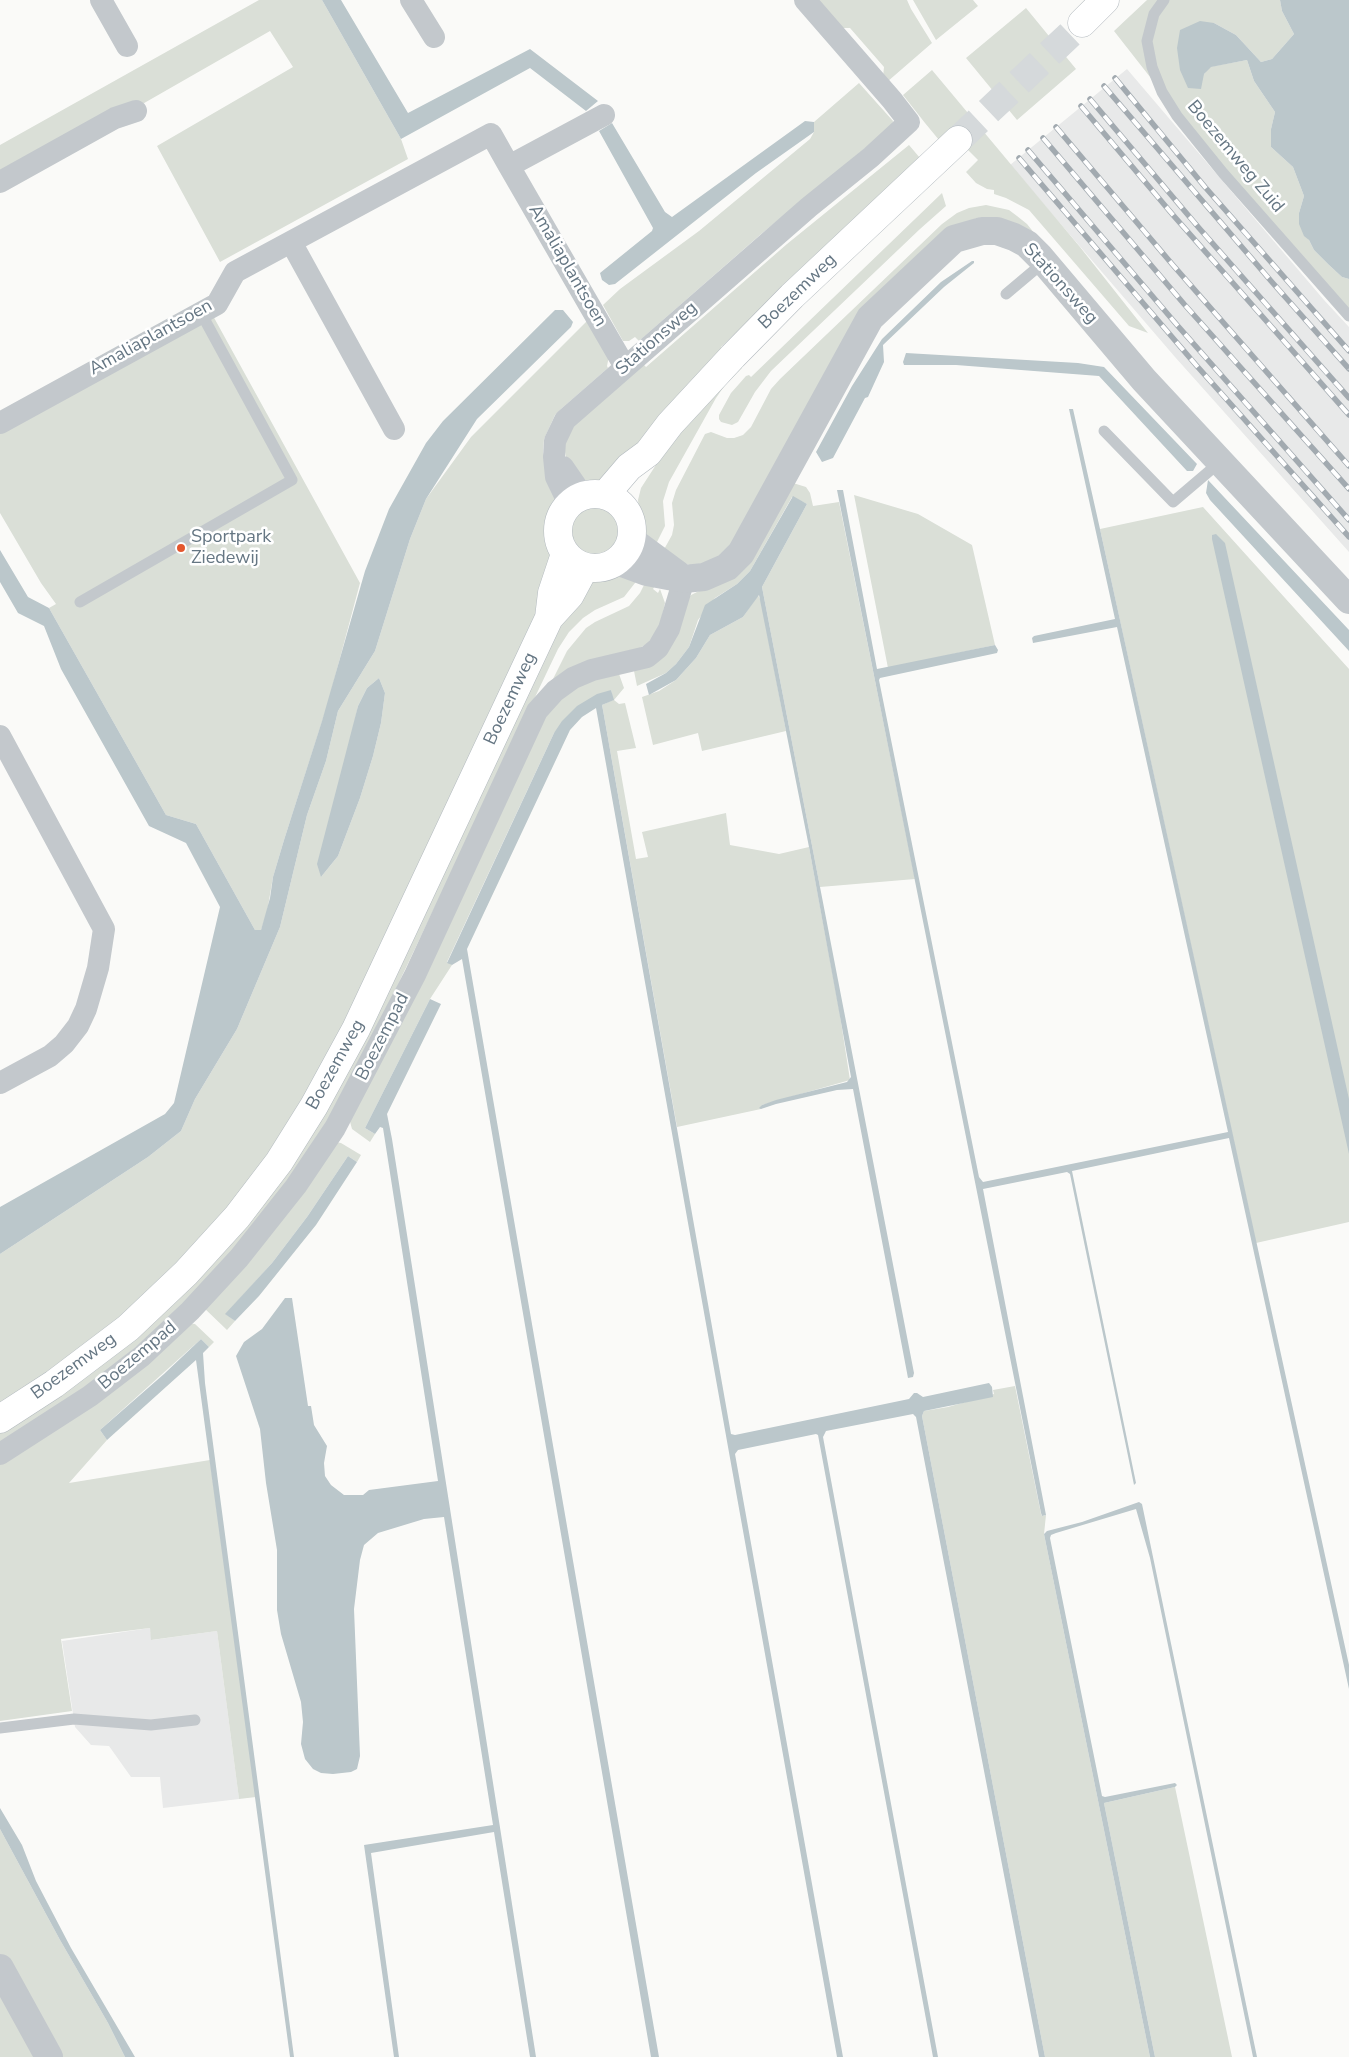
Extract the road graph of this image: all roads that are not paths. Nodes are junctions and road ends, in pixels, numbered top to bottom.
1 (100, 0) edge
2 (412, 0) edge
3 (805, 0) edge
4 (1106, 0) edge
5 (1164, 0) edge
6 (1082, 23) tunnel mouth
7 (434, 37) dead end
8 (126, 46) dead end
9 (136, 111) dead end
10 (604, 115) dead end
11 (958, 140) tunnel mouth
12 (509, 166) junction
13 (0, 182) edge
14 (291, 242) junction
15 (1044, 262) junction
16 (1006, 294) dead end
17 (201, 313) junction
18 (1349, 316) edge
19 (625, 367) junction
20 (0, 423) edge
21 (394, 429) dead end
22 (1104, 431) dead end
23 (1220, 462) junction
24 (595, 501) junction
25 (624, 550) junction
26 (576, 561) junction
27 (684, 579) junction
28 (1349, 600) edge
29 (80, 602) dead end
30 (0, 736) edge
31 (0, 1083) edge
32 (0, 1418) edge
33 (0, 1454) edge
34 (195, 1720) dead end
35 (0, 1728) edge
36 (0, 1968) edge
37 (49, 2057) edge

1 - 8 street
2 - 7 street
3 - 19 street, Stationsweg
4 - 6 main road
5 - 18 lane, Boezemweg Zuid
9 - 13 street
10 - 12 street
11 - 24 main road, Boezemweg
12 - 14 street, Amaliaplantsoen
12 - 19 street, Amaliaplantsoen
14 - 17 street, Amaliaplantsoen
14 - 21 street
15 - 16 lane
15 - 23 street, Stationsweg
15 - 27 street, Stationsweg
17 - 20 street, Amaliaplantsoen
17 - 29 lane
19 - 24 street, Stationsweg
22 - 23 lane
23 - 28 street, Stationsweg
24 - 25 main road
24 - 26 main road
25 - 26 main road
25 - 27 street, Stationsweg
26 - 32 main road, Boezemweg
27 - 33 street, Boezempad
30 - 31 street
34 - 35 lane
36 - 37 street

